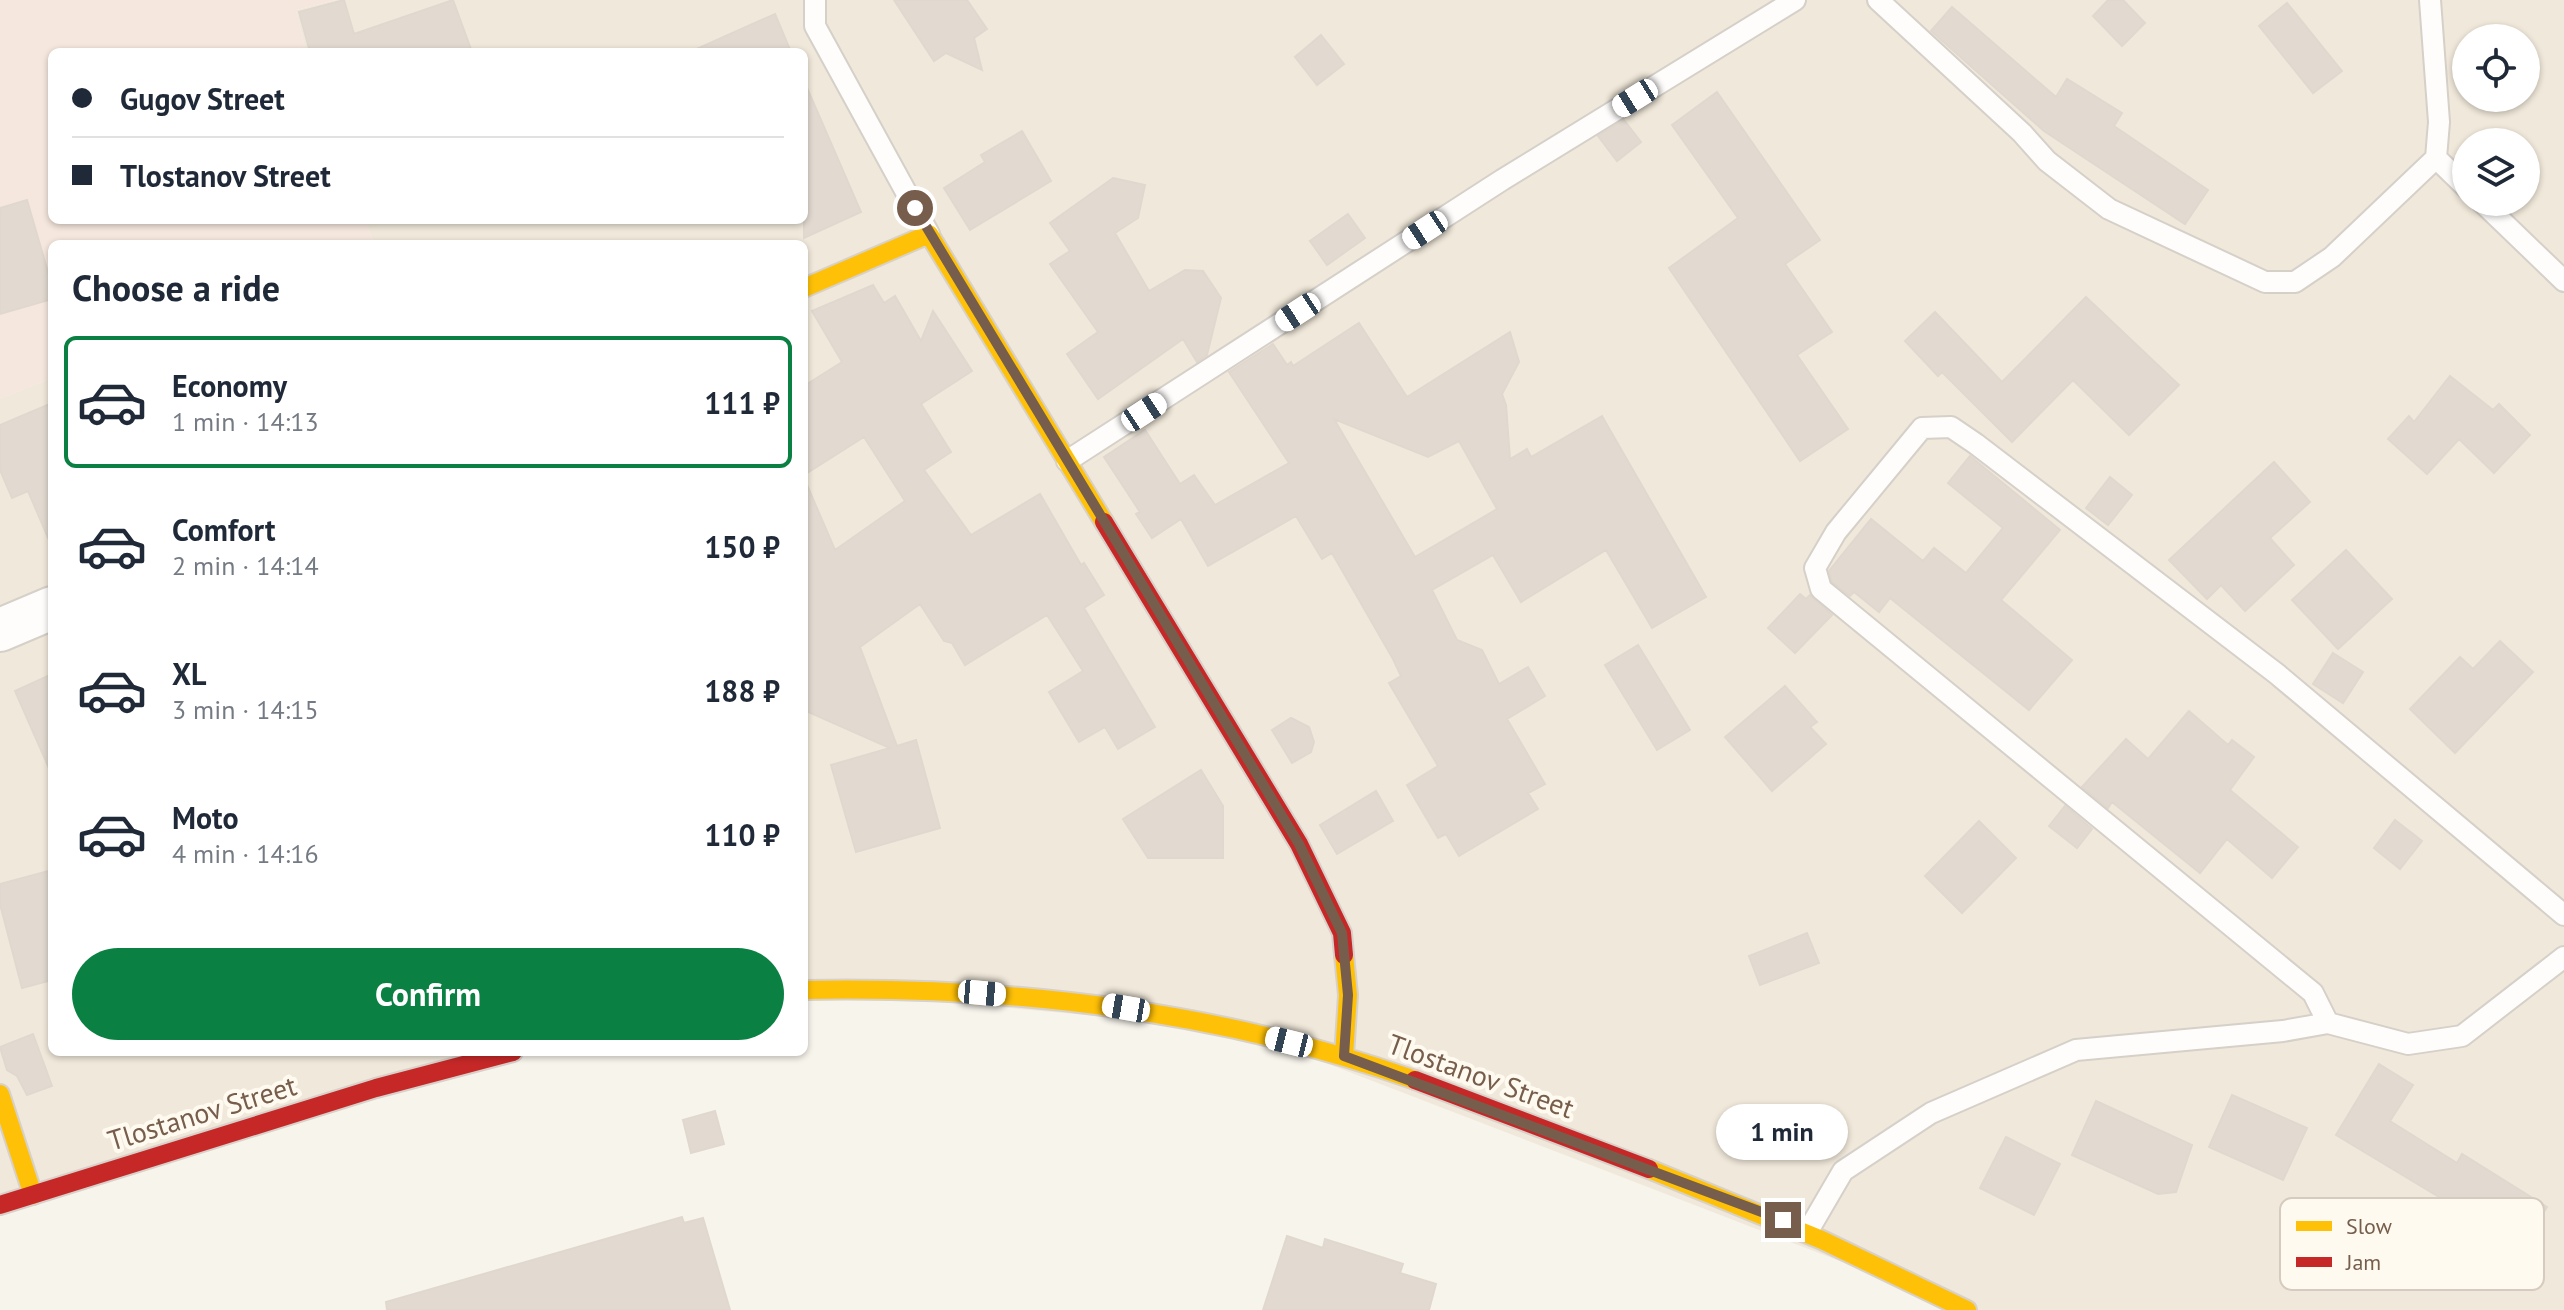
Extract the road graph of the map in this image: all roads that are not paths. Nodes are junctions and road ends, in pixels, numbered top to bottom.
1 (815, 0) edge
2 (1795, 0) edge
3 (1878, 0) edge
4 (2430, 0) edge
5 (2436, 158) junction
6 (2452, 173) edge
7 (2497, 216) edge
8 (929, 234) junction
9 (2564, 281) edge
10 (808, 286) edge
11 (1067, 461) junction
12 (48, 610) edge
13 (0, 630) edge
14 (2564, 915) edge
15 (2564, 957) edge
16 (808, 990) edge
17 (2328, 1023) junction
18 (498, 1056) edge
19 (1344, 1056) junction
20 (0, 1094) edge
21 (33, 1195) junction
22 (0, 1205) edge
23 (1808, 1231) junction
24 (1967, 1310) edge

1 - 8 lane
2 - 11 lane
3 - 5 lane
4 - 5 lane
5 - 6 lane
7 - 9 lane
8 - 10 main road
8 - 11 main road
11 - 19 main road
12 - 13 street
14 - 17 lane
15 - 17 lane
16 - 19 main road, Tlostanov Street
17 - 23 lane
18 - 21 main road, Tlostanov Street
19 - 23 main road, Tlostanov Street
20 - 21 main road
21 - 22 main road, Tlostanov Street
23 - 24 main road, Tlostanov Street

